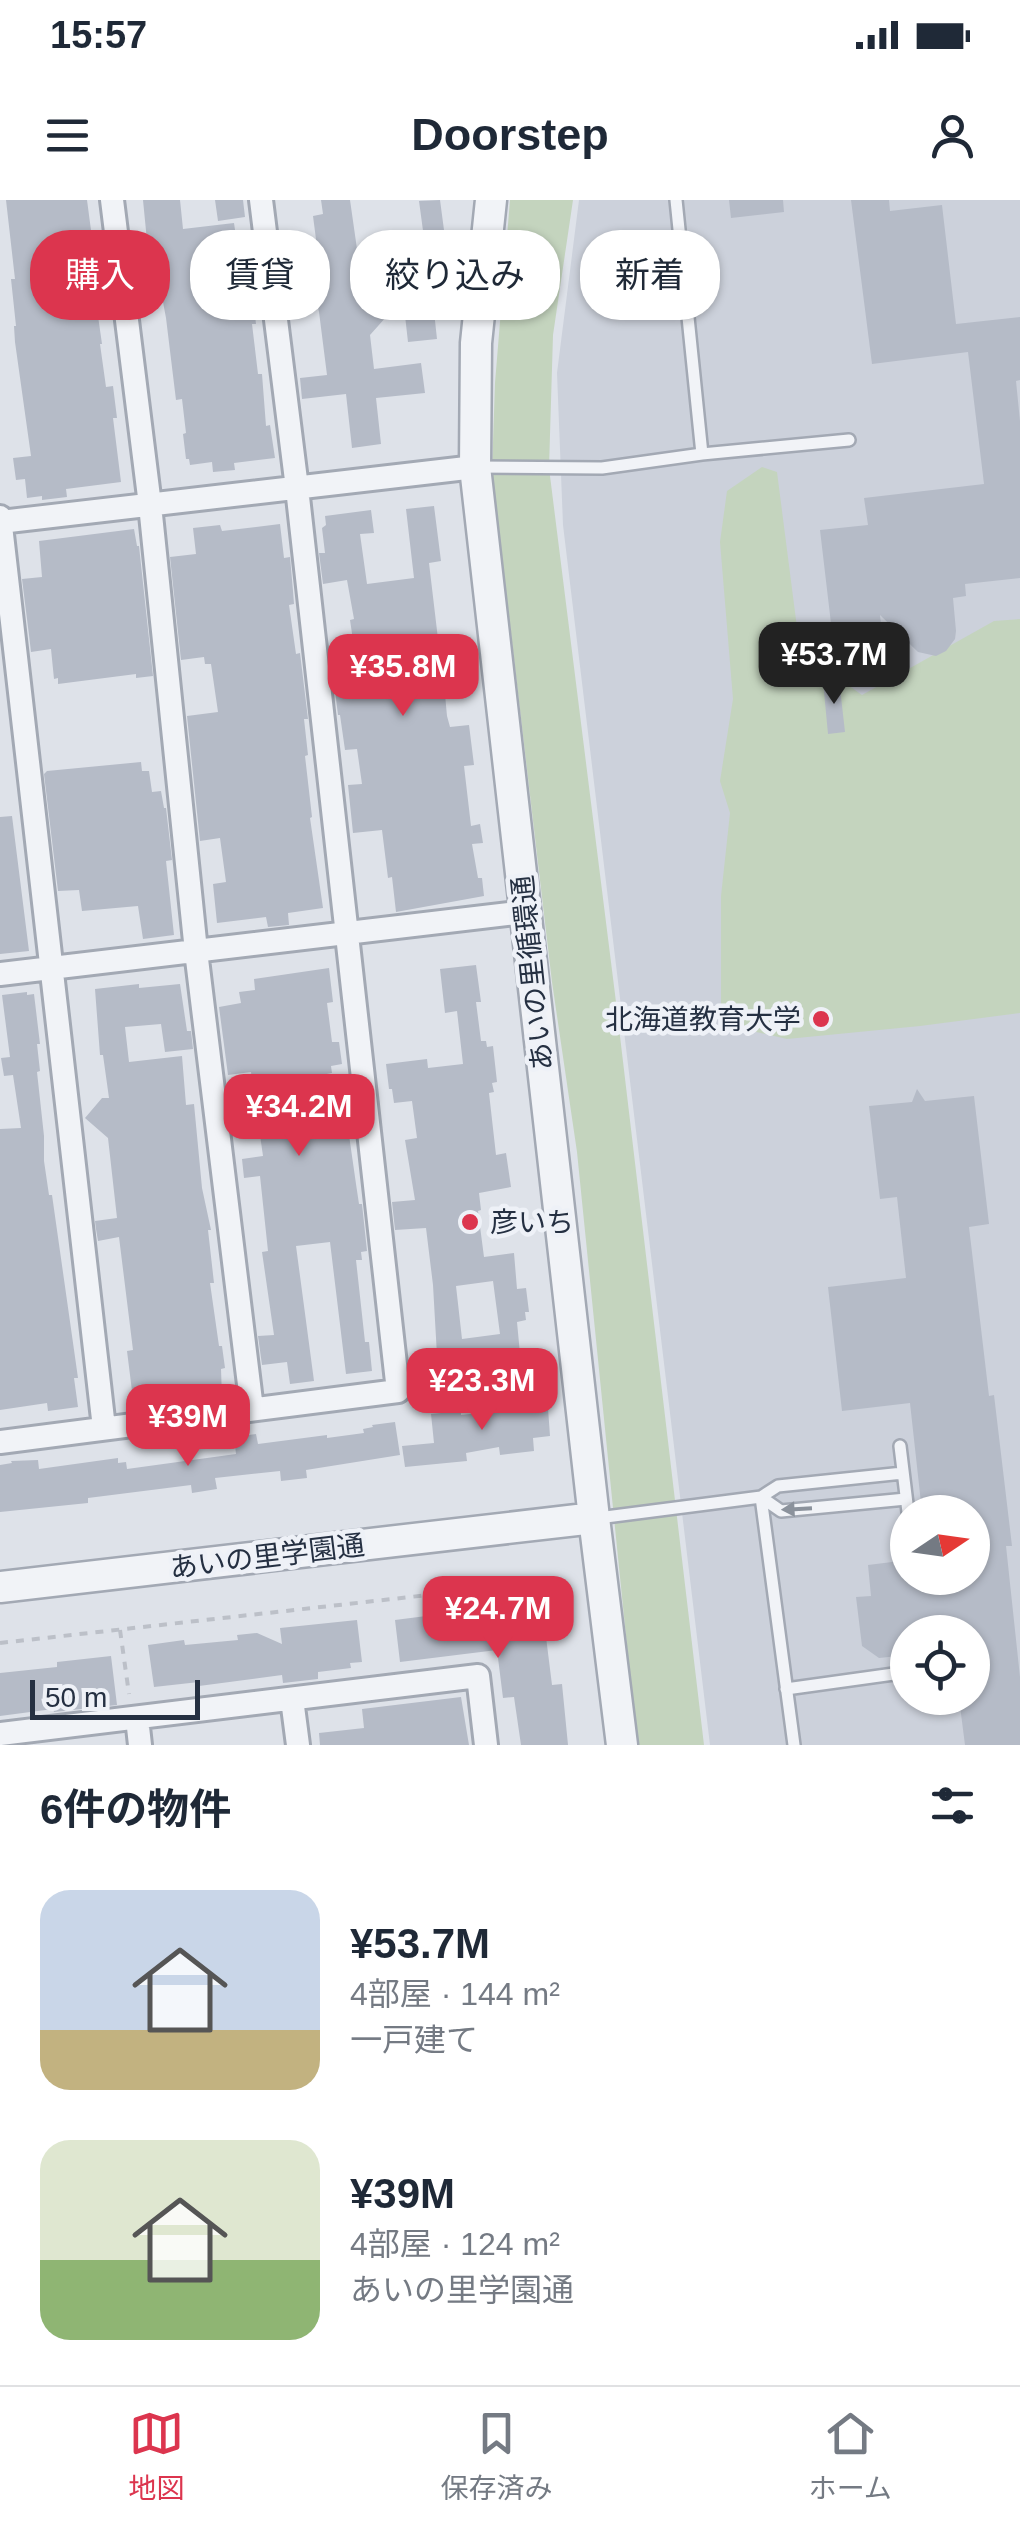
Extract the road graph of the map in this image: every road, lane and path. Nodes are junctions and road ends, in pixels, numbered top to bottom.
1 (112, 200) edge
2 (261, 200) edge
3 (491, 200) edge
4 (676, 200) edge
5 (849, 440) dead end
6 (702, 454) junction
7 (475, 467) junction
8 (297, 488) junction
9 (150, 505) junction
10 (0, 520) edge
11 (525, 912) junction
12 (347, 933) junction
13 (196, 950) junction
14 (50, 968) junction
15 (0, 974) edge
16 (543, 1379) dead end
17 (415, 1394) dead end
18 (252, 1410) junction
19 (104, 1428) junction
20 (0, 1442) edge
21 (900, 1446) dead end
22 (903, 1473) junction
23 (837, 1480) junction
24 (906, 1495) edge
25 (761, 1497) junction
26 (840, 1506) junction
27 (890, 1506) edge
28 (594, 1518) junction
29 (526, 1584) dead end
30 (0, 1587) edge
31 (120, 1630) junction
32 (0, 1644) edge
33 (890, 1674) edge
34 (786, 1688) junction
35 (292, 1698) junction
36 (134, 1711) junction
37 (0, 1734) edge
38 (140, 1745) edge
39 (298, 1745) edge
40 (486, 1745) edge
41 (622, 1745) edge
42 (794, 1745) edge

1 - 9 street
2 - 8 street
3 - 7 street, あいの里循環通
4 - 6 lane
5 - 6 lane
6 - 7 lane
7 - 8 street
7 - 11 street, あいの里循環通
8 - 9 street
8 - 12 street
9 - 10 street
9 - 13 street
10 - 14 street
11 - 12 street
11 - 28 street, あいの里循環通
12 - 13 street
12 - 18 street
13 - 14 street
13 - 18 street
14 - 15 street
14 - 19 street
16 - 17 path
18 - 19 street
19 - 20 street
21 - 22 lane
22 - 23 lane
22 - 24 lane
23 - 25 lane
23 - 26 lane
26 -> 25 lane
25 - 28 lane
25 - 34 lane
26 - 27 lane
28 - 30 street, あいの里学園通
28 - 41 street, あいの里循環通
29 - 31 path
31 - 32 path
31 - 36 path
33 - 34 lane
34 - 42 lane
35 - 36 street
35 - 39 street
35 - 40 street
36 - 37 street
36 - 38 street

